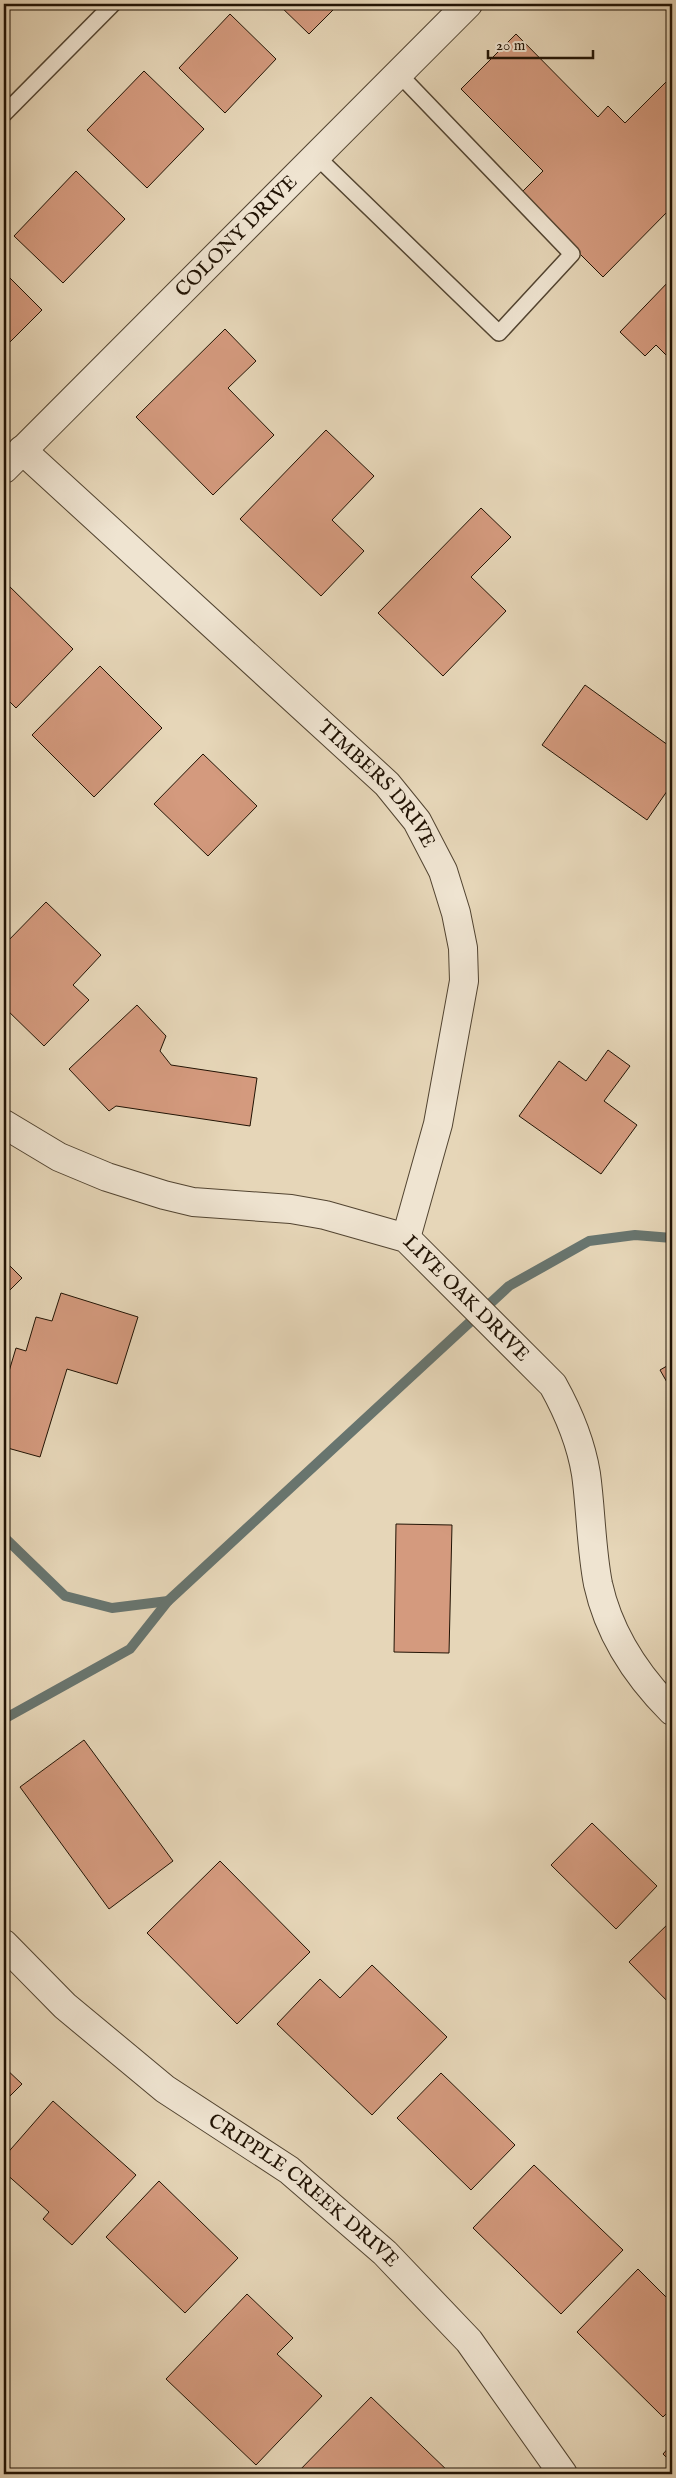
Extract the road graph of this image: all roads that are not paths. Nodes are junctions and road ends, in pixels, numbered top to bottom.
1 (113, 4) edge
2 (468, 4) edge
3 (398, 73) junction
4 (4, 114) edge
5 (316, 156) junction
6 (13, 459) edge
7 (4, 1124) edge
8 (406, 1238) junction
9 (672, 1711) edge
10 (4, 1944) edge
11 (563, 2474) edge

1 - 4 lane
2 - 3 street, COLONY DRIVE
3 - 5 street, COLONY DRIVE
3 - 5 lane
5 - 6 street, COLONY DRIVE
6 - 8 street, TIMBERS DRIVE
7 - 8 street, LIVE OAK DRIVE
8 - 9 street, LIVE OAK DRIVE
10 - 11 street, CRIPPLE CREEK DRIVE

